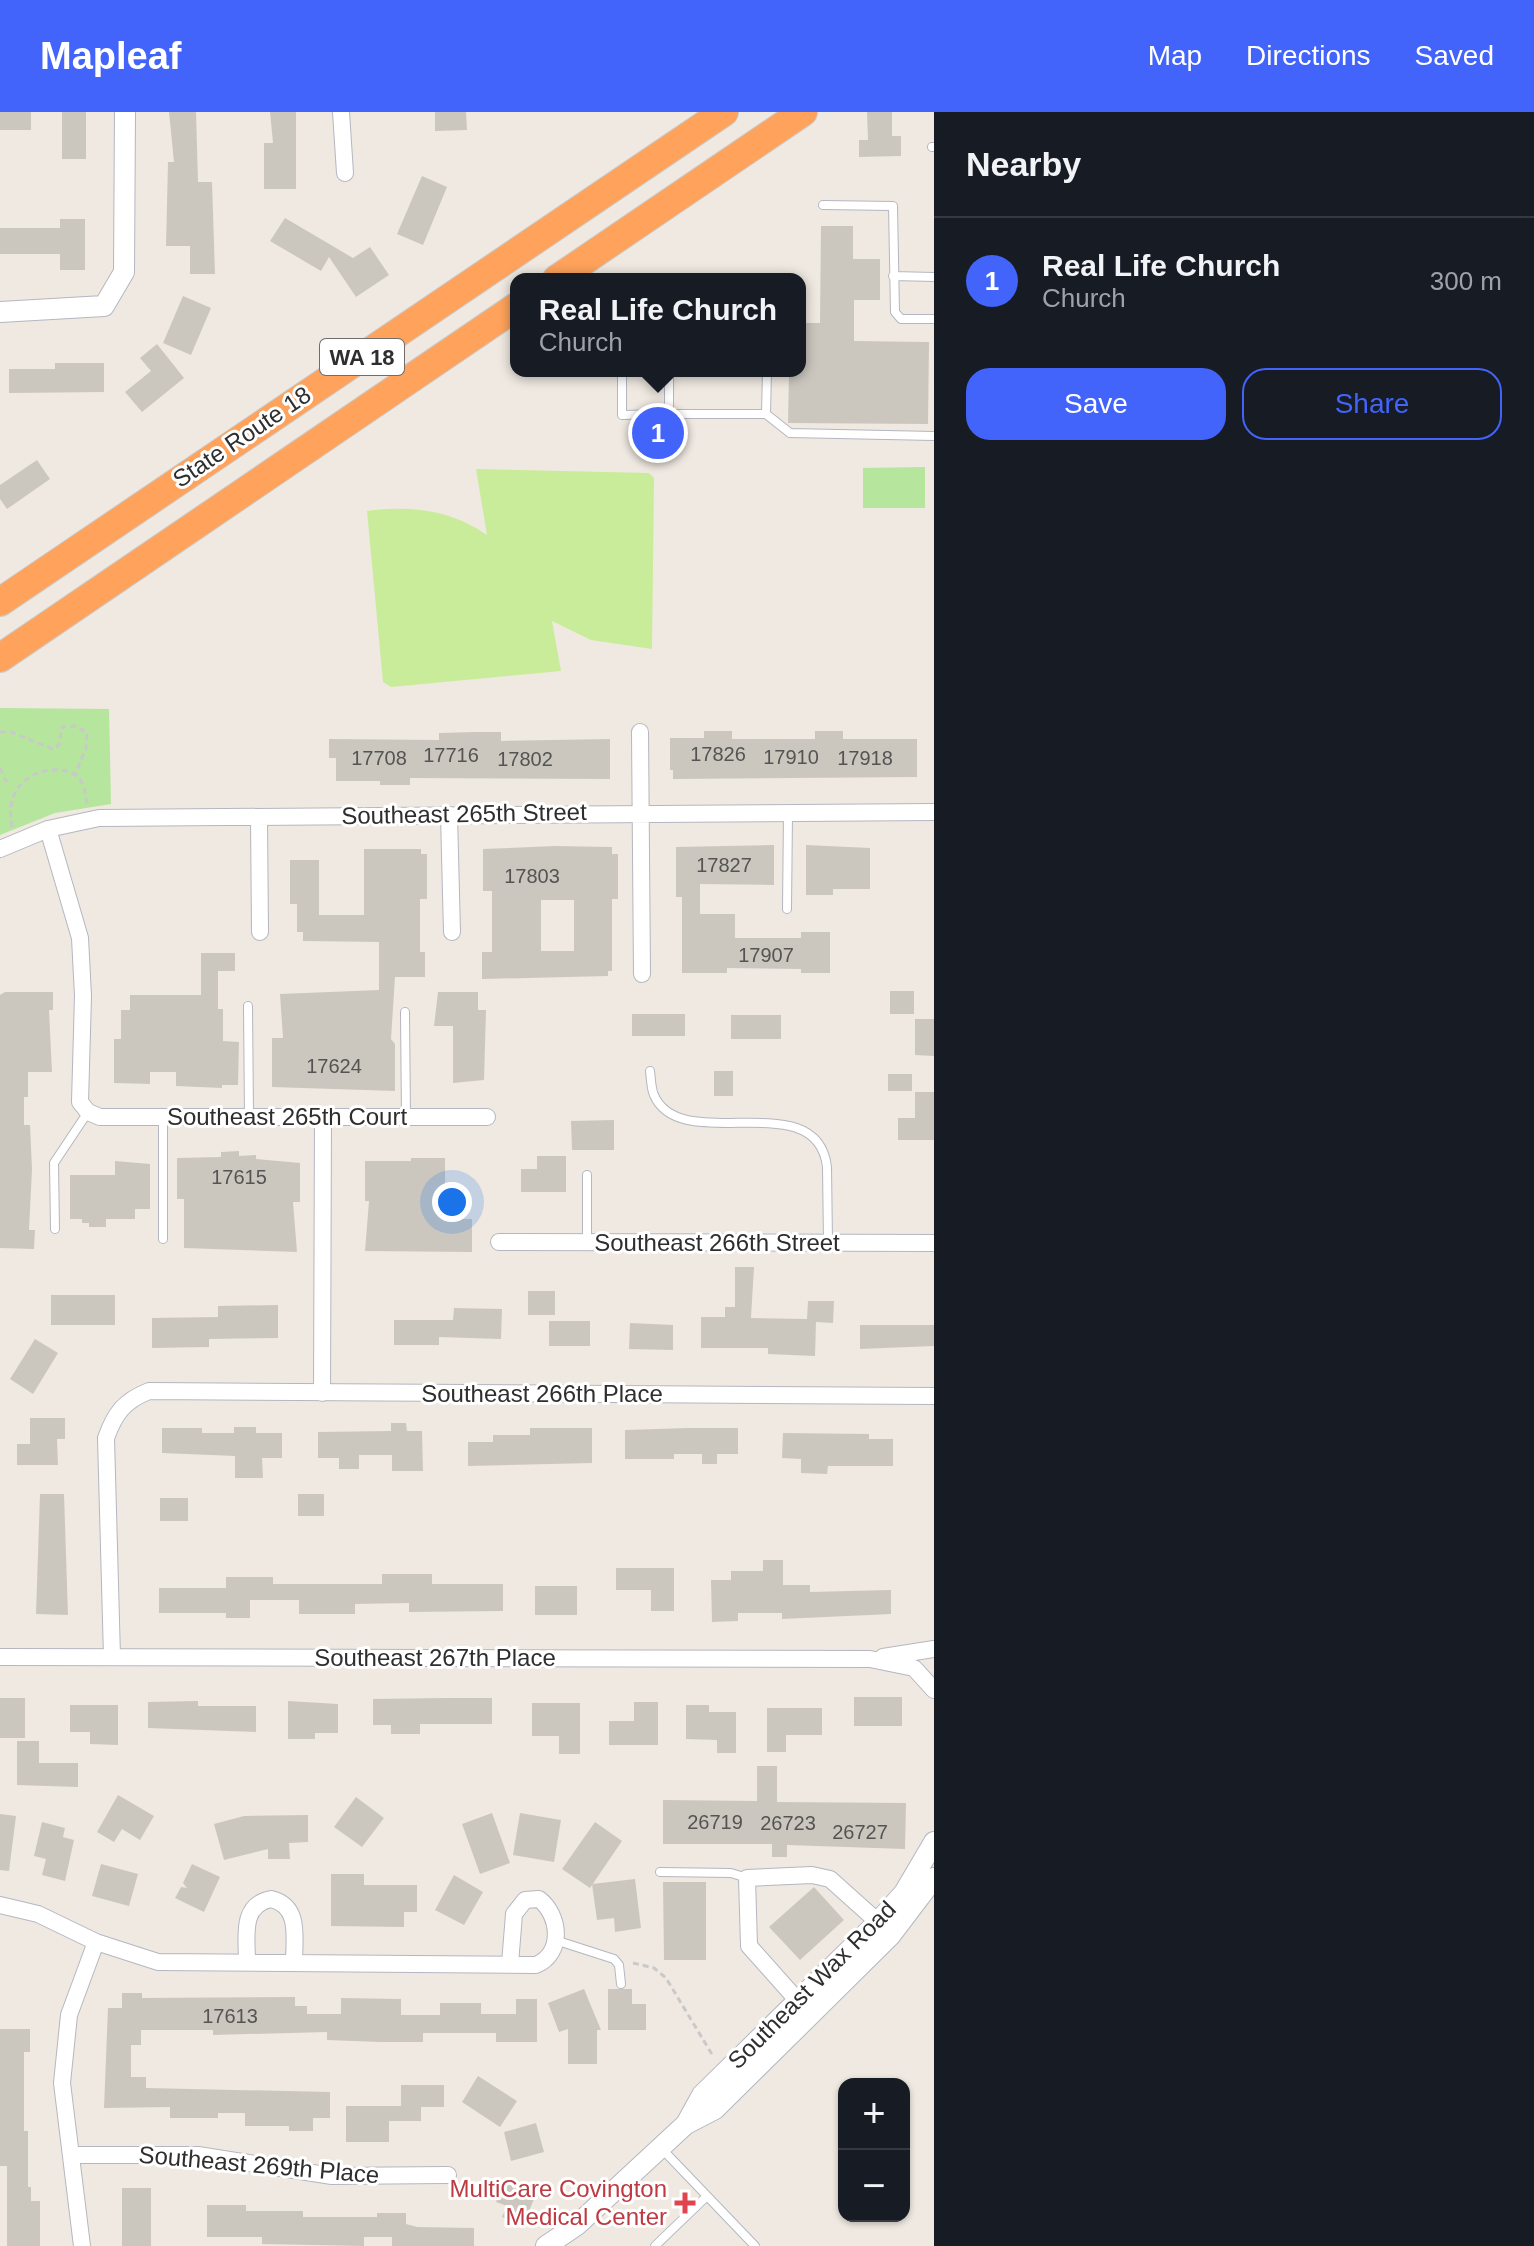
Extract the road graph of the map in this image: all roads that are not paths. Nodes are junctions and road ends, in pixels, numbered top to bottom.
1 (125, 112) edge
2 (341, 112) edge
3 (724, 112) edge
4 (803, 112) edge
5 (345, 173) dead end
6 (823, 205) dead end
7 (566, 273) edge
8 (893, 276) junction
9 (934, 277) edge
10 (510, 311) edge
11 (0, 312) edge
12 (934, 319) edge
13 (622, 377) edge
14 (669, 377) edge
15 (767, 377) edge
16 (669, 414) junction
17 (766, 414) junction
18 (934, 436) edge
19 (0, 602) edge
20 (0, 658) edge
21 (640, 732) dead end
22 (641, 812) junction
23 (788, 812) junction
24 (934, 812) edge
25 (449, 815) junction
26 (259, 818) junction
27 (48, 829) junction
28 (0, 849) edge
29 (787, 909) dead end
30 (260, 932) dead end
31 (452, 932) dead end
32 (642, 974) dead end
33 (248, 1006) dead end
34 (405, 1012) dead end
35 (650, 1071) dead end
36 (88, 1112) junction
37 (163, 1117) junction
38 (249, 1117) junction
39 (323, 1117) junction
40 (406, 1117) junction
41 (487, 1117) dead end
42 (587, 1175) dead end
43 (55, 1229) dead end
44 (163, 1239) dead end
45 (499, 1242) dead end
46 (587, 1242) junction
47 (828, 1243) junction
48 (934, 1243) edge
49 (322, 1393) junction
50 (934, 1396) edge
51 (934, 1649) edge
52 (0, 1657) edge
53 (112, 1657) junction
54 (870, 1659) junction
55 (934, 1690) edge
56 (934, 1842) edge
57 (660, 1872) dead end
58 (747, 1878) junction
59 (934, 1878) edge
60 (0, 1905) edge
61 (878, 1922) junction
62 (554, 1940) junction
63 (96, 1942) junction
64 (247, 1962) junction
65 (294, 1963) junction
66 (510, 1964) junction
67 (621, 1984) dead end
68 (798, 2001) junction
69 (686, 2124) junction
70 (661, 2148) junction
71 (71, 2155) junction
72 (448, 2175) dead end
73 (707, 2196) junction
74 (577, 2225) junction
75 (747, 2238) junction
76 (82, 2246) edge
77 (546, 2246) edge
78 (571, 2246) edge
79 (655, 2246) edge
80 (739, 2246) edge
81 (755, 2246) edge

1 - 11 street
2 - 5 street
3 - 19 highway, State Route 18 / WA 18
4 - 7 highway
6 - 8 lane
8 - 9 lane
8 - 12 lane
10 - 20 highway, State Route 18 / WA 18
13 - 16 lane
14 - 16 lane
15 - 17 lane
16 - 17 lane
17 - 18 lane
21 - 22 street
22 - 23 street, Southeast 265th Street
22 - 25 street, Southeast 265th Street
22 - 32 street
23 - 24 street, Southeast 265th Street
23 - 29 lane
25 - 26 street, Southeast 265th Street
25 - 31 street
26 - 27 street, Southeast 265th Street
26 - 30 street
27 - 28 street, Southeast 265th Street
27 - 36 street
33 - 38 lane
34 - 40 lane
35 - 47 lane
36 - 37 street, Southeast 265th Court
36 - 43 lane
37 - 38 street, Southeast 265th Court
37 - 44 lane
38 - 39 street, Southeast 265th Court
39 - 40 street, Southeast 265th Court
39 - 49 street
40 - 41 street, Southeast 265th Court
42 - 46 lane
45 - 46 street, Southeast 266th Street
46 - 47 street, Southeast 266th Street
47 - 48 street, Southeast 266th Street
49 - 50 street, Southeast 266th Place
49 - 53 street, Southeast 266th Place
51 - 54 street, Southeast 267th Place
52 - 53 street, Southeast 267th Place
53 - 54 street, Southeast 267th Place
54 - 55 street, Southeast 267th Place
56 - 61 street, Southeast Wax Road
57 - 58 lane
58 - 61 street
58 - 68 street
59 - 69 street, Southeast Wax Road
60 - 63 street
61 - 68 street, Southeast Wax Road
62 - 66 street
62 - 66 street
62 - 67 lane
63 - 64 street
63 - 71 street
64 - 65 street
64 - 65 street
65 - 66 street
68 - 69 street, Southeast Wax Road
69 - 70 street, Southeast Wax Road
70 - 73 lane
70 - 74 street, Southeast Wax Road
71 - 72 street, Southeast 269th Place
71 - 76 street
73 - 75 lane
73 - 79 lane
74 - 77 street, Southeast Wax Road
74 - 78 street
75 - 80 lane
75 - 81 lane

